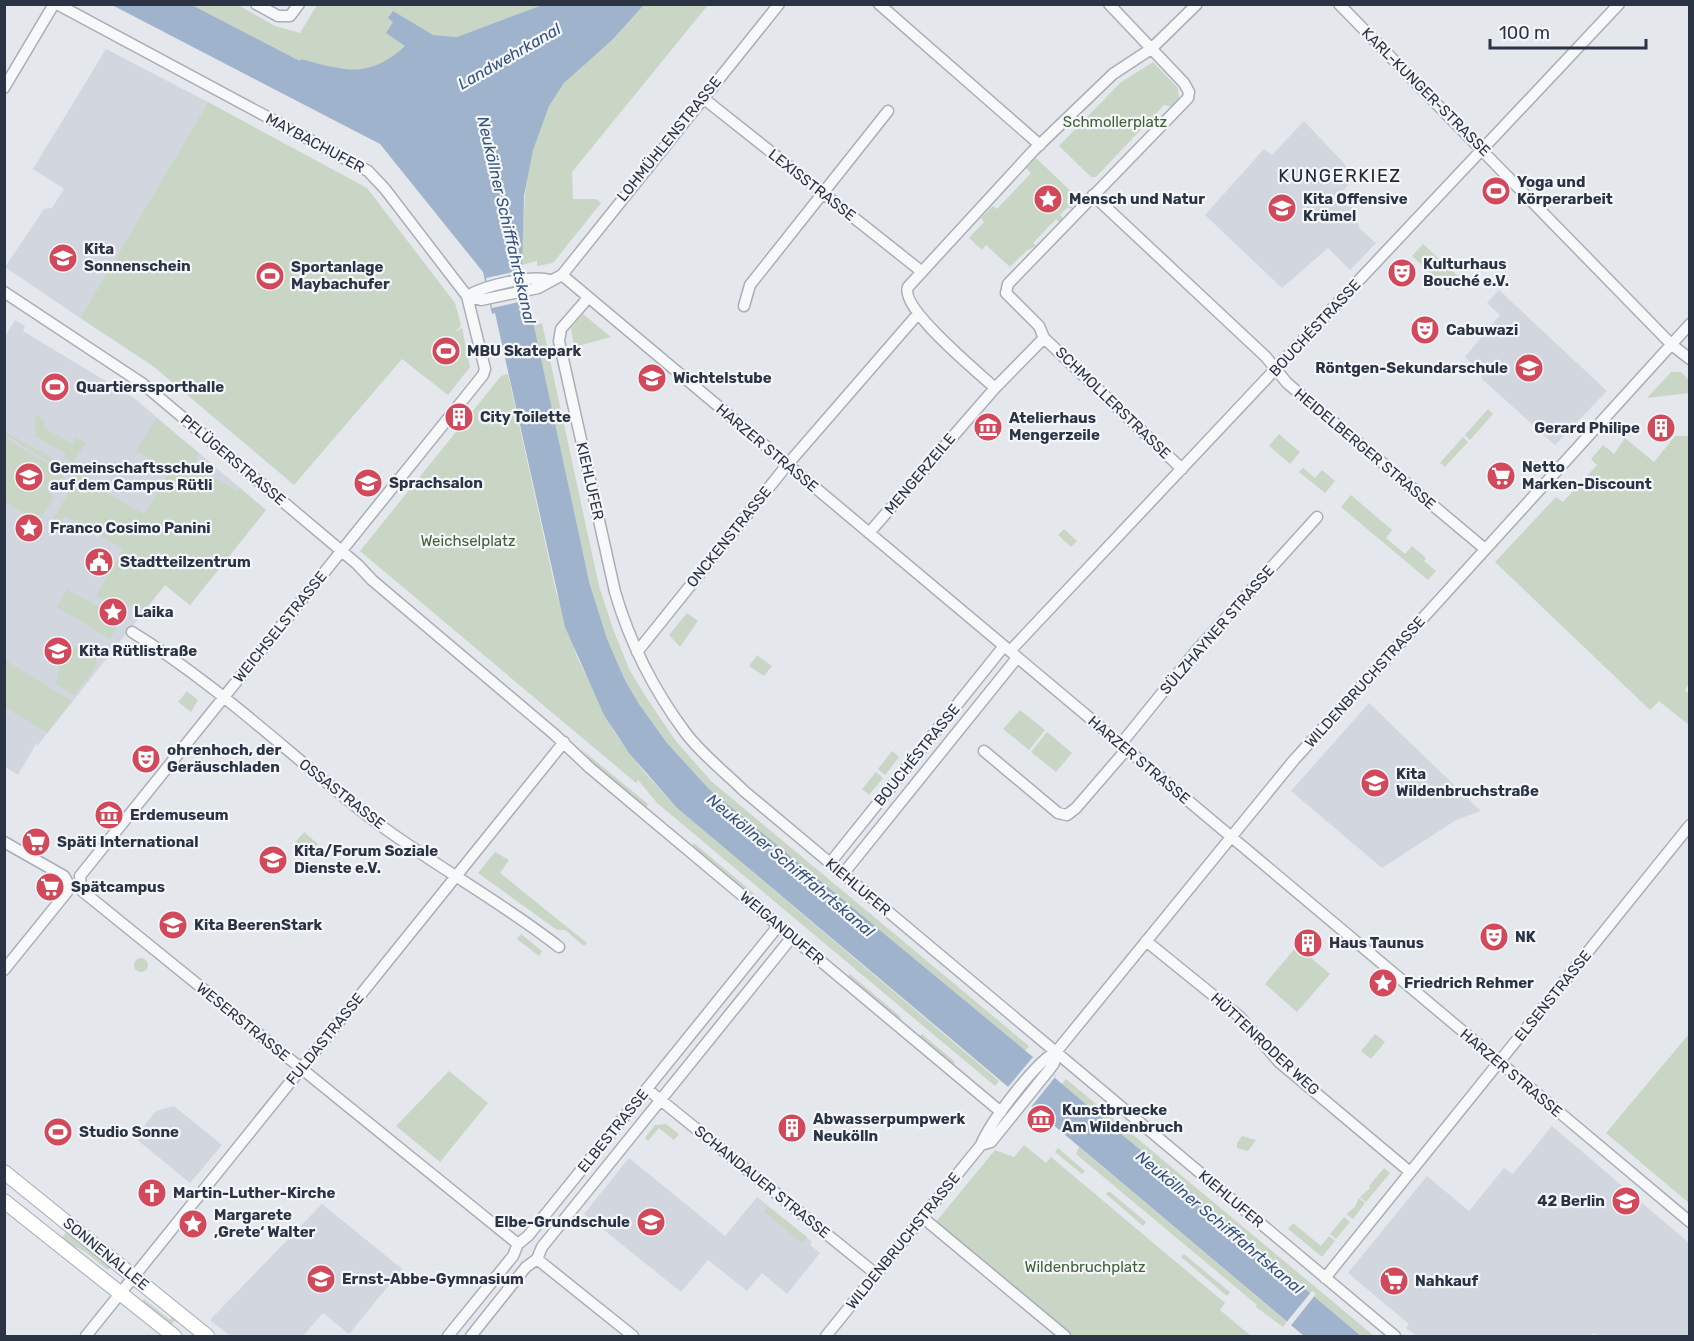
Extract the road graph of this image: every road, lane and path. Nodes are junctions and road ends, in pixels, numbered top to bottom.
1 (55, 4) edge
2 (256, 4) edge
3 (299, 4) edge
4 (779, 4) edge
5 (879, 4) edge
6 (1109, 4) edge
7 (1197, 4) edge
8 (1339, 4) edge
9 (1619, 4) edge
10 (1151, 49) junction
11 (4, 88) edge
12 (703, 98) junction
13 (888, 111) dead end
14 (1040, 145) junction
15 (1483, 149) junction
16 (822, 194) junction
17 (1094, 195) junction
18 (921, 271) junction
19 (556, 278) junction
20 (4, 292) edge
21 (467, 296) junction
22 (588, 298) junction
23 (744, 306) dead end
24 (917, 315) junction
25 (1689, 324) edge
26 (1044, 338) junction
27 (1672, 345) junction
28 (1689, 359) edge
29 (485, 367) joint
30 (1276, 370) junction
31 (995, 388) junction
32 (787, 465) junction
33 (1182, 469) junction
34 (1317, 517) dead end
35 (869, 533) junction
36 (1485, 549) junction
37 (341, 550) junction
38 (132, 632) dead end
39 (637, 652) junction
40 (1010, 652) junction
41 (223, 698) junction
42 (564, 742) junction
43 (1123, 747) junction
44 (984, 752) dead end
45 (1689, 825) edge
46 (1230, 837) junction
47 (4, 842) edge
48 (830, 863) junction
49 (843, 874) junction
50 (457, 875) junction
51 (81, 890) joint
52 (778, 925) junction
53 (792, 937) junction
54 (1146, 940) junction
55 (559, 947) dead end
56 (4, 970) edge
57 (1056, 1052) junction
58 (1498, 1063) junction
59 (302, 1069) junction
60 (646, 1089) junction
61 (1020, 1098) junction
62 (660, 1100) junction
63 (1001, 1112) junction
64 (981, 1145) junction
65 (4, 1172) edge
66 (1410, 1172) junction
67 (4, 1201) edge
68 (922, 1217) junction
69 (1689, 1222) edge
70 (518, 1244) junction
71 (537, 1259) junction
72 (876, 1274) junction
73 (134, 1277) junction
74 (1325, 1278) junction
75 (121, 1293) junction
76 (1059, 1335) edge
77 (86, 1336) edge
78 (174, 1336) edge
79 (207, 1336) edge
80 (448, 1336) edge
81 (471, 1336) edge
82 (633, 1336) edge
83 (826, 1336) edge
84 (1395, 1336) edge

1 - 11 street
1 - 21 street, MAYBACHUFER
2 - 3 street
4 - 12 street, LOHMÜHLENSTRASSE
5 - 14 street
6 - 10 street
7 - 10 street
8 - 15 street, KARL-KUNGER-STRASSE
9 - 15 street, BOUCHÉSTRASSE
10 - 14 street
10 - 17 street
12 - 16 street, LEXISSTRASSE
12 - 19 street, LOHMÜHLENSTRASSE
13 - 16 street
14 - 18 street
15 - 27 street, KARL-KUNGER-STRASSE
15 - 30 street, BOUCHÉSTRASSE
16 - 18 street, LEXISSTRASSE
16 - 23 street
17 - 26 street
17 - 30 street, HEIDELBERGER STRASSE
18 - 24 street
19 - 21 street
19 - 22 street, HARZER STRASSE
20 - 37 street, PFLÜGERSTRASSE
21 - 29 street, MAYBACHUFER
22 - 32 street, HARZER STRASSE
22 - 39 street, KIEHLUFER
24 - 31 street
24 - 32 street, ONCKENSTRASSE
25 - 27 street, WILDENBRUCHSTRASSE
26 - 31 street
26 - 33 street, SCHMOLLERSTRASSE
27 - 28 street, KARL-KUNGER-STRASSE
27 - 36 street, WILDENBRUCHSTRASSE
29 - 37 street, WEICHSELSTRASSE
30 - 33 street, BOUCHÉSTRASSE
30 - 36 street, HEIDELBERGER STRASSE
31 - 35 street, MENGERZEILE
32 - 35 street, HARZER STRASSE
32 - 39 street, ONCKENSTRASSE
33 - 40 street, BOUCHÉSTRASSE
34 - 43 street, SÜLZHAYNER STRASSE
35 - 40 street, HARZER STRASSE
36 - 46 street, WILDENBRUCHSTRASSE
37 - 41 street, WEICHSELSTRASSE
37 - 42 street
38 - 41 street, OSSASTRASSE
39 - 48 street, KIEHLUFER
40 - 43 street, HARZER STRASSE
40 - 48 street, BOUCHÉSTRASSE
40 - 49 street, BOUCHÉSTRASSE
41 - 50 street, OSSASTRASSE
41 - 51 street, WEICHSELSTRASSE
42 - 50 street, FULDASTRASSE
42 - 52 street, WEIGANDUFER
43 - 44 street, SÜLZHAYNER STRASSE
43 - 46 street, HARZER STRASSE
45 - 58 street, ELSENSTRASSE
46 - 54 street, WILDENBRUCHSTRASSE
46 - 58 street, HARZER STRASSE
47 - 56 street
48 - 49 street, KIEHLUFER
49 - 57 street, KIEHLUFER
50 - 55 street, OSSASTRASSE
50 - 59 street, FULDASTRASSE
51 - 59 street, WESERSTRASSE
52 - 53 street, WEIGANDUFER
52 - 60 street, ELBESTRASSE
53 - 62 street, ELBESTRASSE
53 - 63 street, WEIGANDUFER
54 - 57 street, WILDENBRUCHSTRASSE
54 - 66 street, HÜTTENRODER WEG
57 - 61 street, WILDENBRUCHSTRASSE
57 - 74 street, KIEHLUFER
58 - 66 street, ELSENSTRASSE
58 - 69 street, HARZER STRASSE
59 - 70 street, WESERSTRASSE
59 - 73 street, FULDASTRASSE
60 - 62 street, SCHANDAUER STRASSE
60 - 70 street, ELBESTRASSE
61 - 63 street, WILDENBRUCHSTRASSE
61 - 64 street, WILDENBRUCHSTRASSE
62 - 71 street, ELBESTRASSE
62 - 72 street, SCHANDAUER STRASSE
63 - 64 street, WILDENBRUCHSTRASSE
64 - 68 street, WILDENBRUCHSTRASSE
65 - 73 main road, SONNENALLEE
66 - 74 street, ELSENSTRASSE
67 - 75 main road, SONNENALLEE
68 - 72 street, WILDENBRUCHSTRASSE
68 - 76 street
70 - 80 street, ELBESTRASSE
71 - 81 street, ELBESTRASSE
71 - 82 street
72 - 83 street, WILDENBRUCHSTRASSE
73 - 75 street, FULDASTRASSE
73 - 79 main road, SONNENALLEE
74 - 84 street, KIEHLUFER
75 - 77 street, FULDASTRASSE
75 - 78 main road, SONNENALLEE

